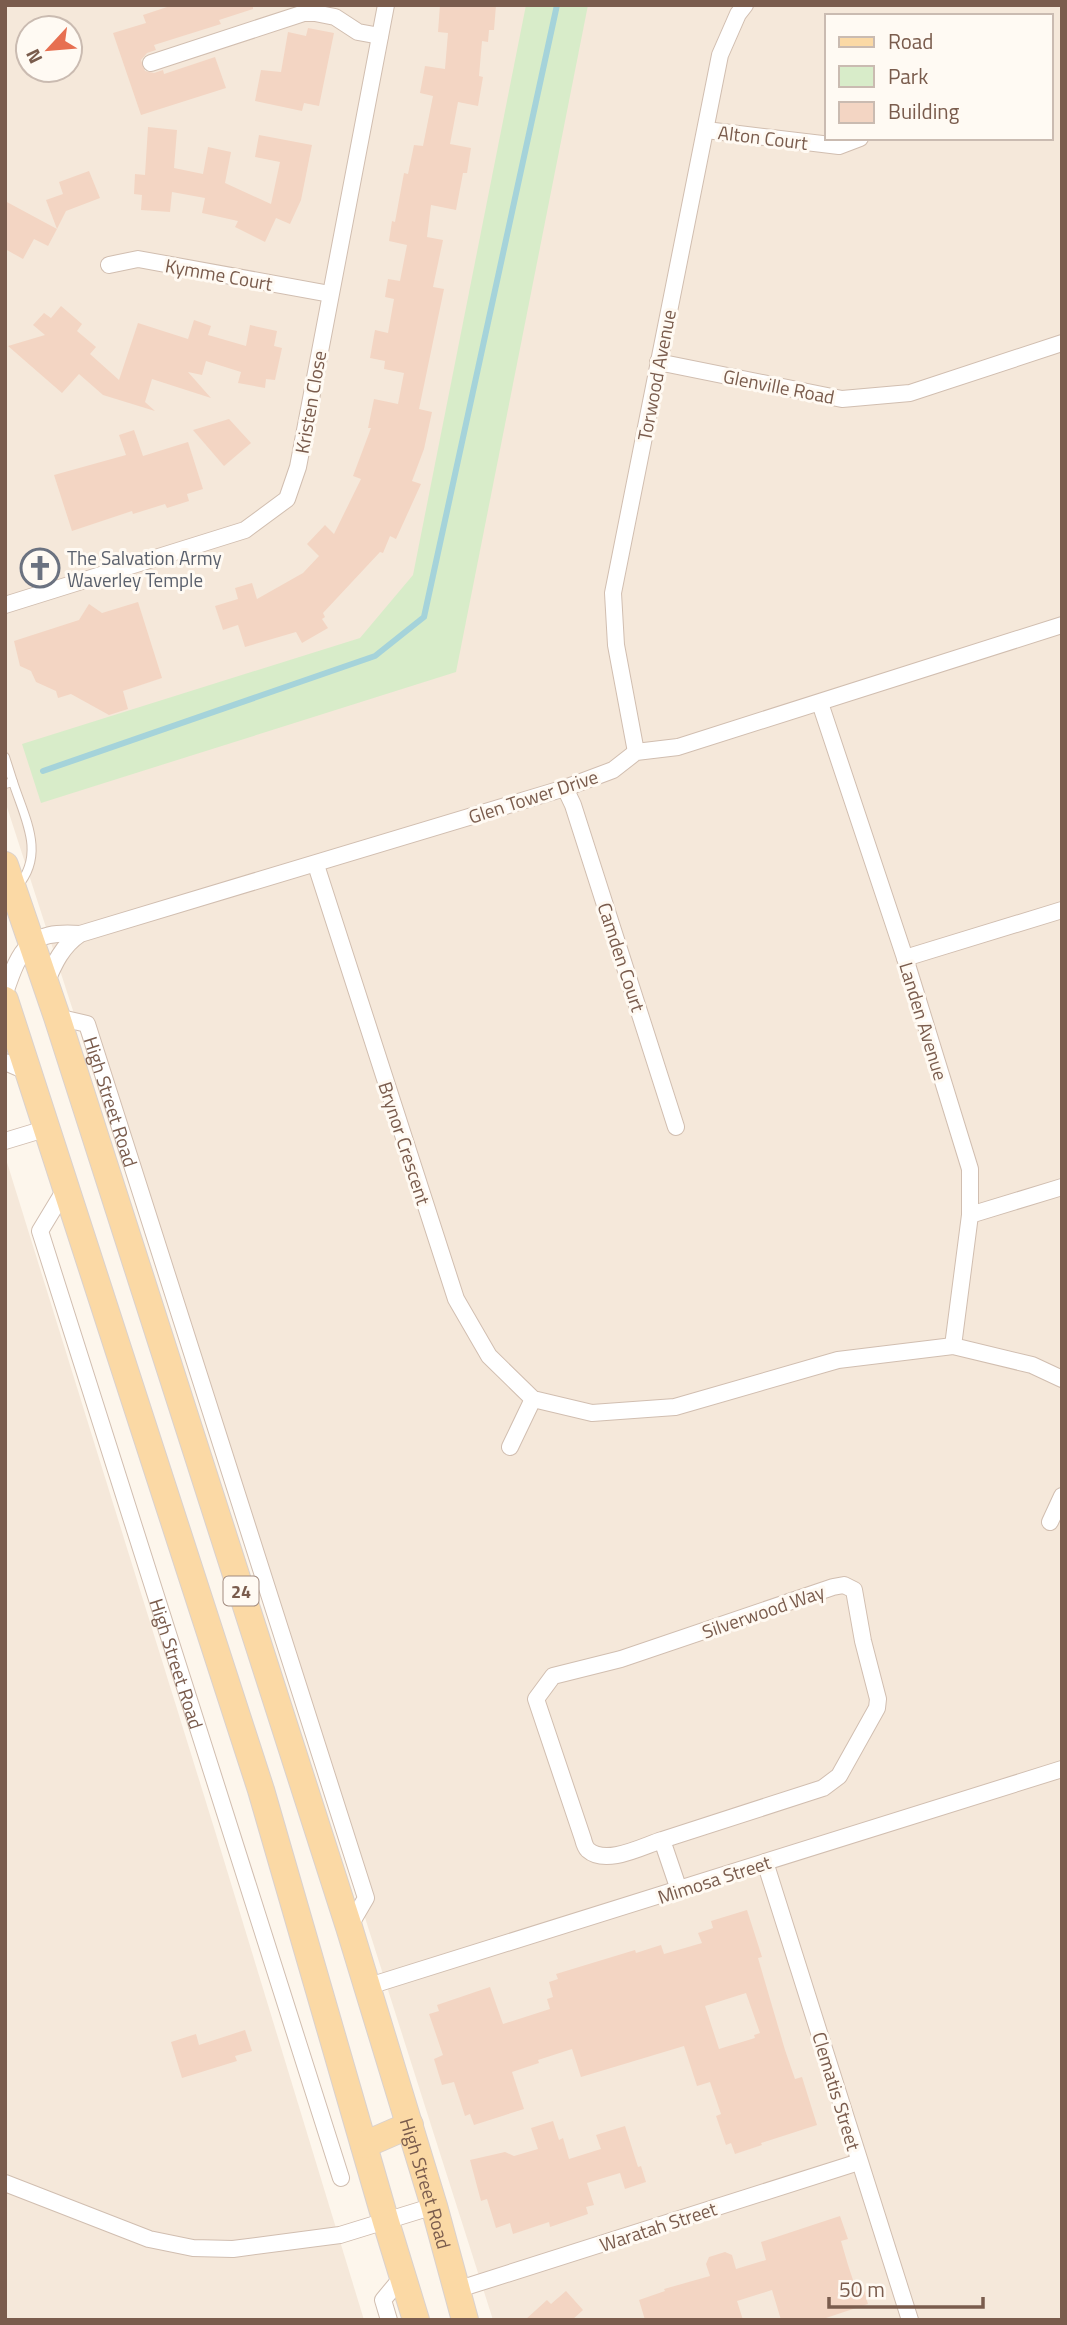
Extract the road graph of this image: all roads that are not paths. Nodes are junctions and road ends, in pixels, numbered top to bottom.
1 (386, 5) edge
2 (745, 5) edge
3 (380, 36) junction
4 (151, 63) dead end
5 (706, 130) junction
6 (855, 140) edge
7 (109, 265) dead end
8 (330, 294) junction
9 (1062, 343) edge
10 (658, 362) junction
11 (5, 606) edge
12 (1062, 625) edge
13 (820, 703) junction
14 (636, 752) junction
15 (5, 757) edge
16 (9, 783) edge
17 (565, 788) junction
18 (316, 865) junction
19 (10, 878) edge
20 (1062, 910) edge
21 (80, 934) junction
22 (33, 942) junction
23 (905, 958) junction
24 (46, 984) junction
25 (5, 992) edge
26 (5, 1000) edge
27 (17, 1067) edge
28 (676, 1127) dead end
29 (48, 1128) junction
30 (5, 1141) edge
31 (1062, 1187) edge
32 (66, 1188) junction
33 (970, 1215) junction
34 (953, 1346) junction
35 (1062, 1379) edge
36 (534, 1399) junction
37 (510, 1447) dead end
38 (1062, 1496) edge
39 (1050, 1522) dead end
40 (1062, 1769) edge
41 (662, 1840) junction
42 (765, 1862) junction
43 (679, 1891) junction
44 (366, 1987) junction
45 (410, 2125) junction
46 (331, 2144) junction
47 (364, 2145) junction
48 (859, 2162) junction
49 (341, 2178) dead end
50 (5, 2183) edge
51 (434, 2206) junction
52 (386, 2222) junction
53 (403, 2276) junction
54 (456, 2290) junction
55 (389, 2320) edge
56 (416, 2320) edge
57 (465, 2320) edge
58 (910, 2320) edge

1 - 3 street, Kristen Close
2 - 5 street, Torwood Avenue
3 - 4 street
3 - 8 street, Kristen Close
5 - 6 street, Alton Court
5 - 10 street, Torwood Avenue
7 - 8 street, Kymme Court
8 - 11 street, Kristen Close
9 - 10 street, Glenville Road
10 - 14 street, Torwood Avenue
12 - 13 street, Glen Tower Drive
13 - 14 street, Glen Tower Drive
13 - 23 street, Landen Avenue
14 - 17 street, Glen Tower Drive
15 - 16 lane
16 - 19 lane
17 - 18 street, Glen Tower Drive
17 - 28 street, Camden Court
18 - 21 street, Glen Tower Drive
18 - 36 street, Brynor Crescent
19 - 22 main road, High Street Road / 24
20 - 23 street
21 - 22 street, Glen Tower Drive
21 - 24 street
22 - 24 main road, High Street Road / 24
22 - 25 street
23 - 33 street, Landen Avenue
24 - 44 main road, High Street Road / 24
26 - 27 main road, High Street Road / 24
27 - 29 main road, High Street Road / 24
29 - 30 street
29 - 32 main road, High Street Road / 24
31 - 33 street
32 - 46 street, High Street Road
32 - 47 main road, High Street Road / 24
33 - 34 street, Landen Avenue
34 - 35 street
34 - 36 street
36 - 37 street
38 - 39 street
40 - 42 street, Mimosa Street
41 - 41 street, Silverwood Way
41 - 43 street
42 - 43 street, Mimosa Street
42 - 48 street, Clematis Street
43 - 44 street, Mimosa Street
44 - 45 main road, High Street Road / 24
45 - 47 main road
45 - 51 main road, High Street Road / 24
46 - 47 street
46 - 49 street, High Street Road
47 - 52 main road, High Street Road / 24
48 - 54 street, Waratah Street
48 - 58 street, Clematis Street
50 - 52 street
51 - 52 street
51 - 54 main road, High Street Road / 24
52 - 53 main road, High Street Road / 24
53 - 55 street
53 - 56 main road, High Street Road / 24
54 - 57 main road, High Street Road / 24

